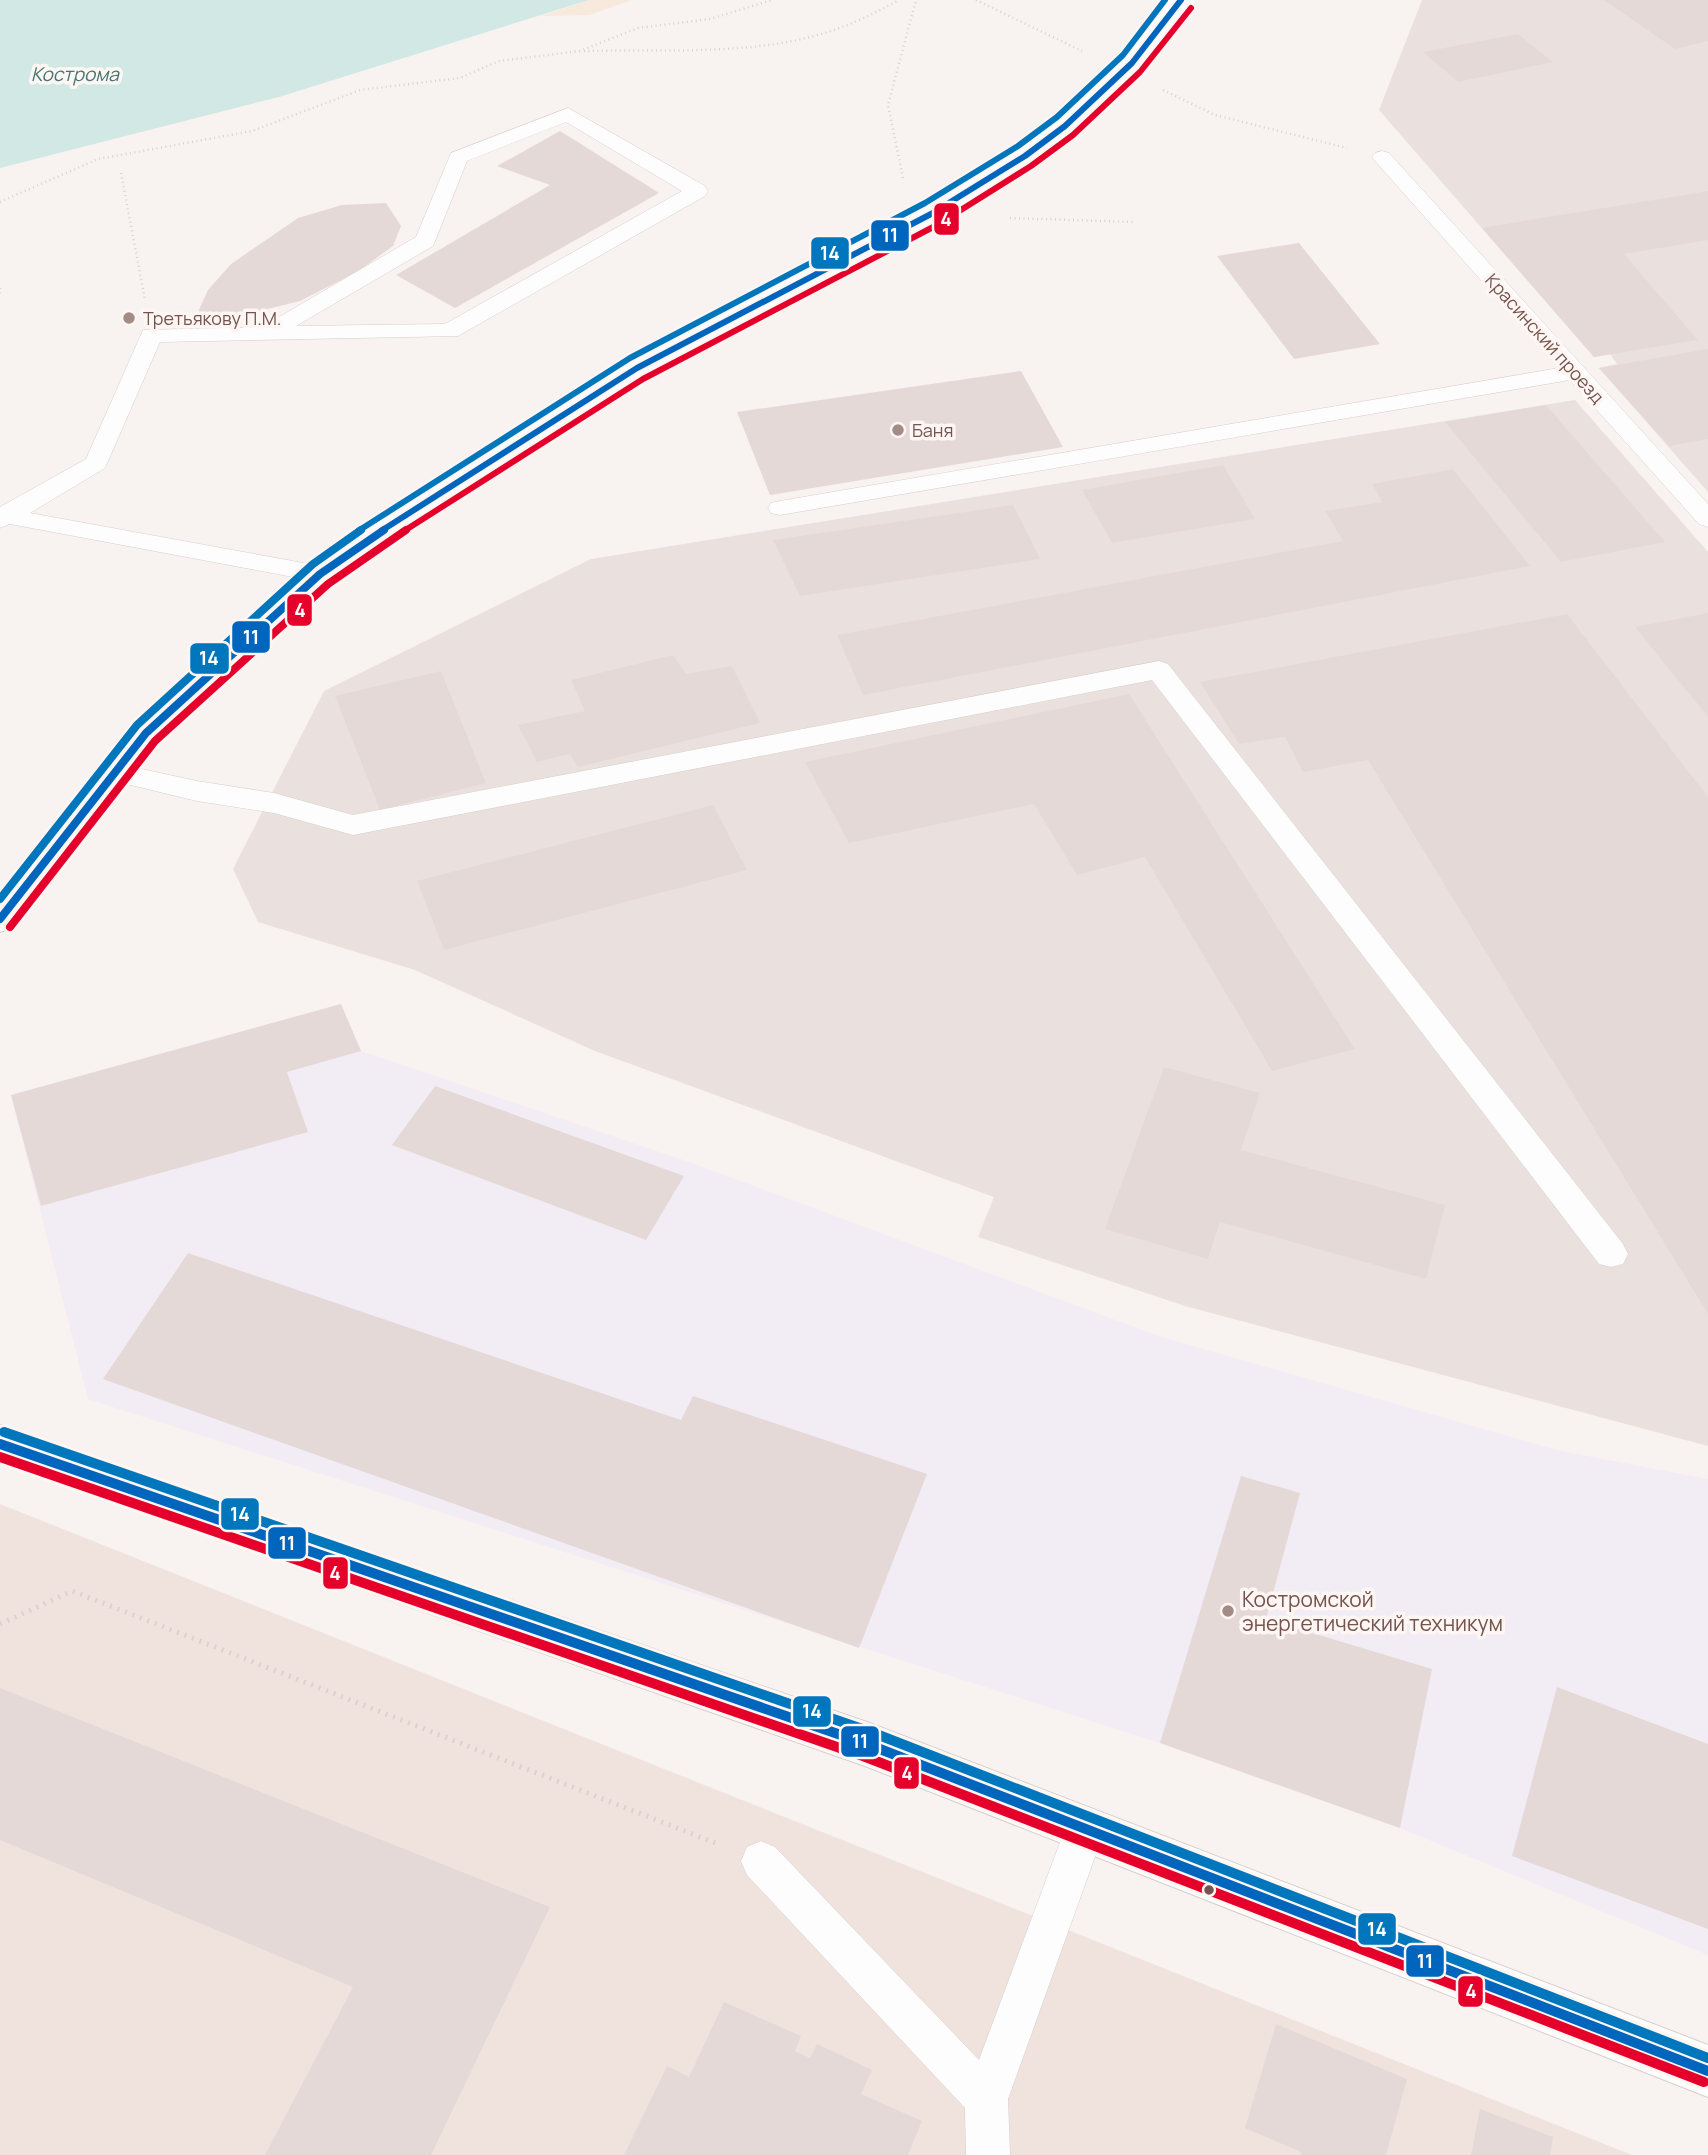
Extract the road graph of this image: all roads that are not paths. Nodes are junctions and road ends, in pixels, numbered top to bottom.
1 (1181, 0) edge
2 (1382, 157) road end
3 (268, 332) junction
4 (1576, 372) junction
5 (780, 508) dead end
6 (3, 517) edge
7 (1708, 519) edge
8 (320, 574) junction
9 (114, 772) junction
10 (0, 919) edge
11 (1611, 1254) dead end
12 (2, 1436) edge
13 (1085, 1829) junction
14 (761, 1861) road end
15 (1708, 2071) edge
16 (986, 2099) junction
17 (988, 2155) edge

1 - 8 main road, bridge
2 - 4 lane, Красинский проезд
3 - 3 lane
3 - 6 lane
4 - 5 lane
4 - 7 lane, Красинский проезд
6 - 8 lane
8 - 9 main road
9 - 10 main road
9 - 11 lane
12 - 13 main road
13 - 15 main road
13 - 16 lane
14 - 16 lane
16 - 17 lane

